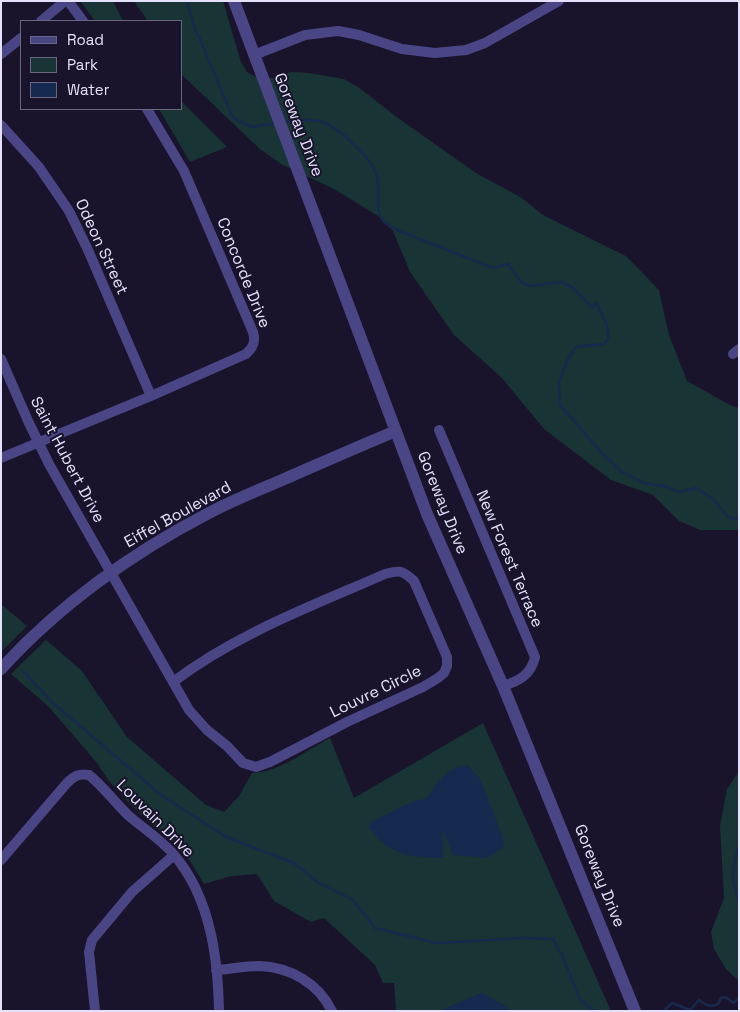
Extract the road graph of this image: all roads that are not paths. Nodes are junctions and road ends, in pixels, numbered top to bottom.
1 (66, 1) edge
2 (234, 1) edge
3 (559, 1) edge
4 (42, 20) edge
5 (82, 20) edge
6 (20, 39) edge
7 (1, 54) edge
8 (254, 55) junction
9 (148, 110) edge
10 (1, 125) edge
11 (1, 359) edge
12 (151, 396) junction
13 (439, 430) dead end
14 (396, 431) junction
15 (37, 442) junction
16 (1, 458) edge
17 (111, 573) junction
18 (4, 666) edge
19 (173, 682) junction
20 (503, 686) junction
21 (174, 855) junction
22 (1, 860) edge
23 (216, 970) junction
24 (95, 1011) edge
25 (218, 1011) edge
26 (332, 1011) edge
27 (635, 1011) edge

1 - 4 street
1 - 5 street
2 - 8 street, Goreway Drive
3 - 8 street
6 - 7 street
8 - 14 street, Goreway Drive
9 - 12 street, Concorde Drive
10 - 12 street, Odeon Street
11 - 15 street, Saint Hubert Drive
12 - 15 street, Concorde Drive
13 - 20 street, New Forest Terrace
14 - 17 street, Eiffel Boulevard
14 - 20 street, Goreway Drive
15 - 16 street, Concorde Drive
15 - 17 street, Saint Hubert Drive
17 - 18 street, Eiffel Boulevard
17 - 19 street, Louvre Circle
19 - 19 street, Louvre Circle
20 - 27 street, Goreway Drive
21 - 22 street, Louvain Drive
21 - 23 street, Louvain Drive
21 - 24 street
23 - 25 street, Louvain Drive
23 - 26 street

